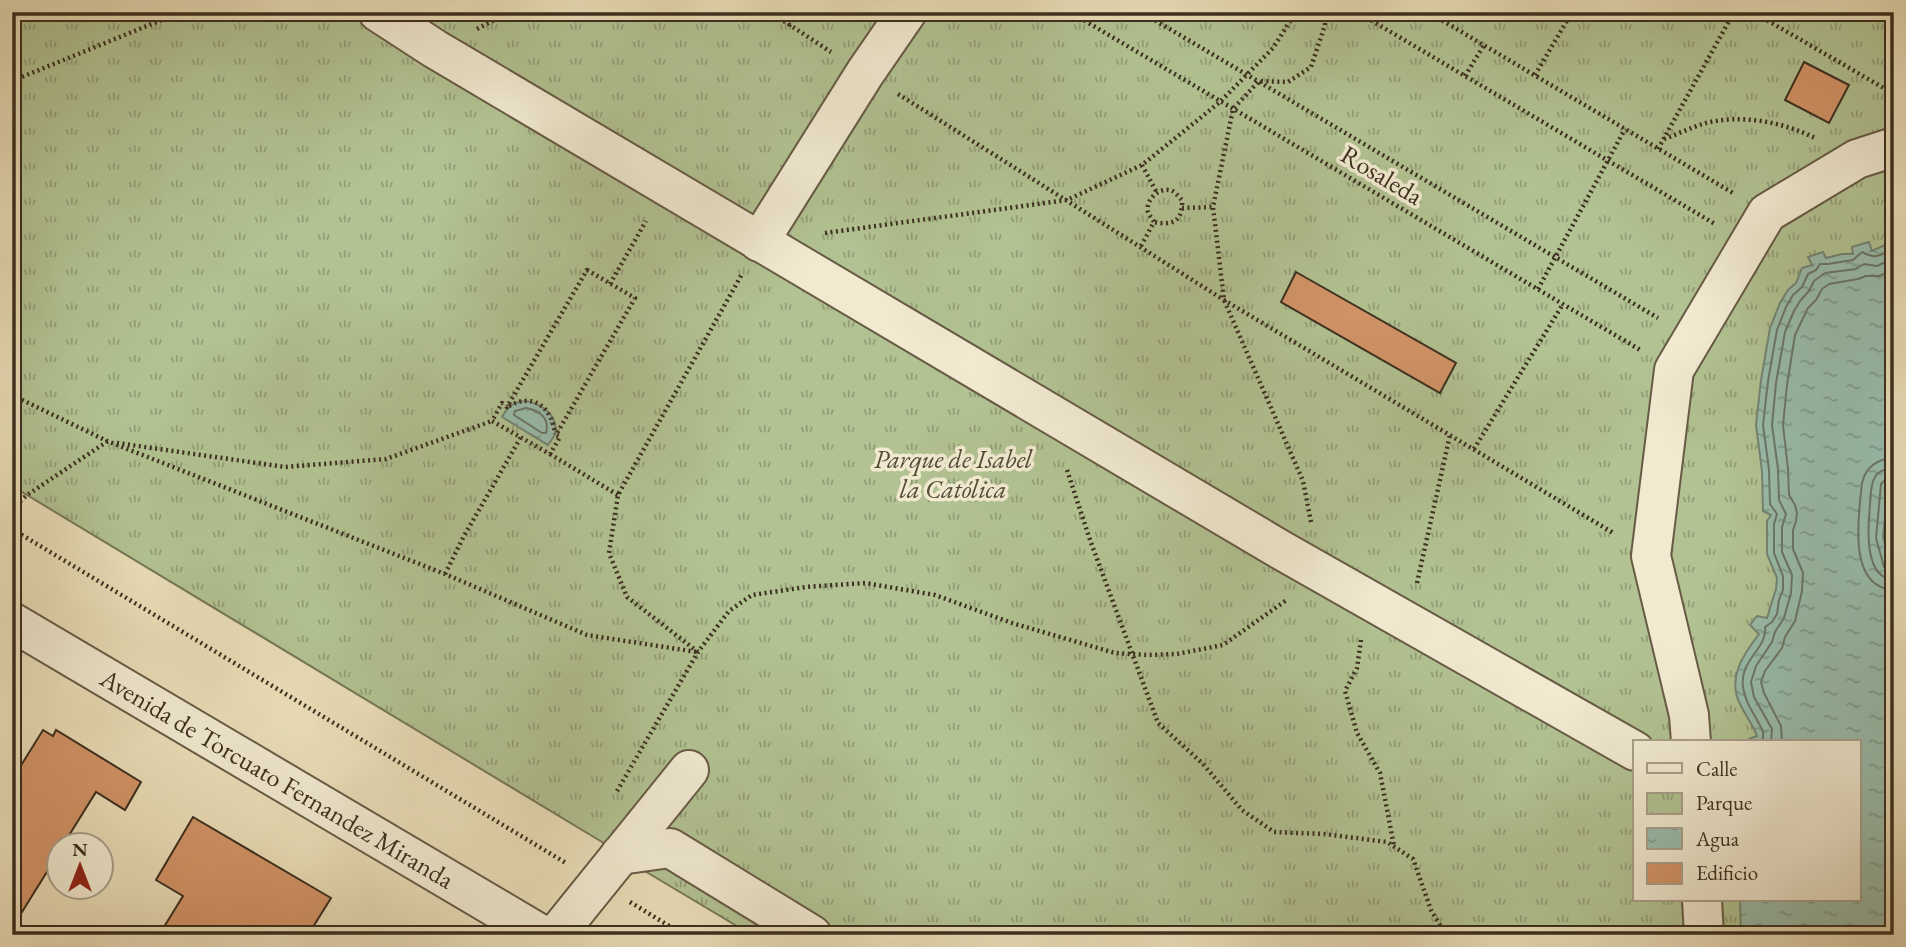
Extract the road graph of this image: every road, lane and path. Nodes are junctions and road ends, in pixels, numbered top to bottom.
1 (194, 12) edge
2 (378, 12) edge
3 (771, 12) edge
4 (798, 12) edge
5 (907, 12) edge
6 (1070, 12) edge
7 (1141, 12) edge
8 (1296, 12) edge
9 (1325, 12) edge
10 (1357, 12) edge
11 (1428, 12) edge
12 (1572, 12) edge
13 (1734, 12) edge
14 (1753, 12) edge
15 (789, 26) junction
16 (1484, 46) junction
17 (865, 74) junction
18 (1247, 75) junction
19 (1535, 75) junction
20 (1465, 76) junction
21 (12, 81) edge
22 (1259, 82) junction
23 (1894, 94) edge
24 (1220, 102) junction
25 (1233, 109) junction
26 (1625, 129) junction
27 (1664, 139) junction
28 (1894, 147) edge
29 (1658, 149) junction
30 (1857, 159) junction
31 (1608, 161) junction
32 (1142, 165) junction
33 (665, 186) junction
34 (1157, 193) junction
35 (1067, 200) junction
36 (1213, 207) junction
37 (1182, 208) junction
38 (1154, 222) junction
39 (1758, 229) junction
40 (760, 242) junction
41 (1141, 246) junction
42 (1555, 258) junction
43 (610, 284) junction
44 (1538, 289) junction
45 (1224, 300) junction
46 (1563, 304) junction
47 (1683, 354) junction
48 (12, 395) edge
49 (507, 407) junction
50 (1051, 415) junction
51 (492, 421) junction
52 (556, 435) junction
53 (1450, 435) junction
54 (521, 437) junction
55 (107, 441) junction
56 (1474, 449) junction
57 (550, 454) junction
58 (618, 495) junction
59 (12, 509) edge
60 (12, 530) edge
61 (1651, 556) junction
62 (1322, 573) junction
63 (445, 574) junction
64 (1400, 617) junction
65 (12, 622) edge
66 (1359, 633) dead end
67 (698, 652) junction
68 (1132, 654) junction
69 (1690, 729) edge
70 (1633, 750) edge
71 (689, 770) dead end
72 (611, 802) dead end
73 (1394, 846) junction
74 (609, 869) junction
75 (1702, 902) edge
76 (542, 935) edge
77 (556, 935) edge
78 (684, 935) edge
79 (812, 935) edge
80 (1446, 935) edge
81 (1704, 935) edge

1 - 21 path
2 - 33 street
3 - 15 path
4 - 15 path
5 - 17 street
6 - 24 path, Rosaleda
7 - 18 path, Rosaleda
8 - 18 path
9 - 22 path
10 - 20 path
11 - 16 path
12 - 19 path
13 - 27 path
14 - 23 path
15 - 17 path
16 - 19 path
16 - 20 path
17 - 35 path
17 - 40 street
18 - 22 path, Rosaleda
18 - 24 path
19 - 26 path
20 - 31 path
22 - 25 path
22 - 42 path, Rosaleda
24 - 25 path, Rosaleda
24 - 32 path
25 - 36 path
25 - 44 path, Rosaleda
26 - 29 path
26 - 31 path
27 - 29 path
27 - 30 path
28 - 30 street
29 - 39 path
30 - 39 street
31 - 39 path
31 - 42 path
32 - 34 path
32 - 35 path
33 - 40 street
33 - 43 path
34 - 37 path
34 - 38 path
35 - 40 path
35 - 41 path
36 - 37 path
36 - 45 path
37 - 38 path
38 - 41 path
39 - 47 street
40 - 50 street
40 - 58 path
41 - 45 path
42 - 44 path
42 - 47 path, Rosaleda
43 - 49 path
43 - 52 path
44 - 46 path, Rosaleda
45 - 53 path
45 - 62 path
46 - 47 path, Rosaleda
46 - 56 path
47 - 61 street
48 - 55 path
49 - 51 path
49 - 52 path
50 - 62 street
50 - 68 path
51 - 54 path
51 - 55 path
52 - 57 path
53 - 56 path
53 - 64 path
54 - 57 path
54 - 63 path
55 - 59 path
55 - 63 path
56 - 61 path
57 - 58 path
58 - 67 path
60 - 74 path
61 - 69 street
62 - 64 street
62 - 68 path
63 - 67 path
64 - 70 street
65 - 76 street, Avenida de Torcuato Fernandez Miranda
66 - 73 path
67 - 68 path
67 - 72 path
68 - 73 path
71 - 74 street
73 - 80 path
74 - 77 street
74 - 78 path
74 - 79 street
75 - 81 street

